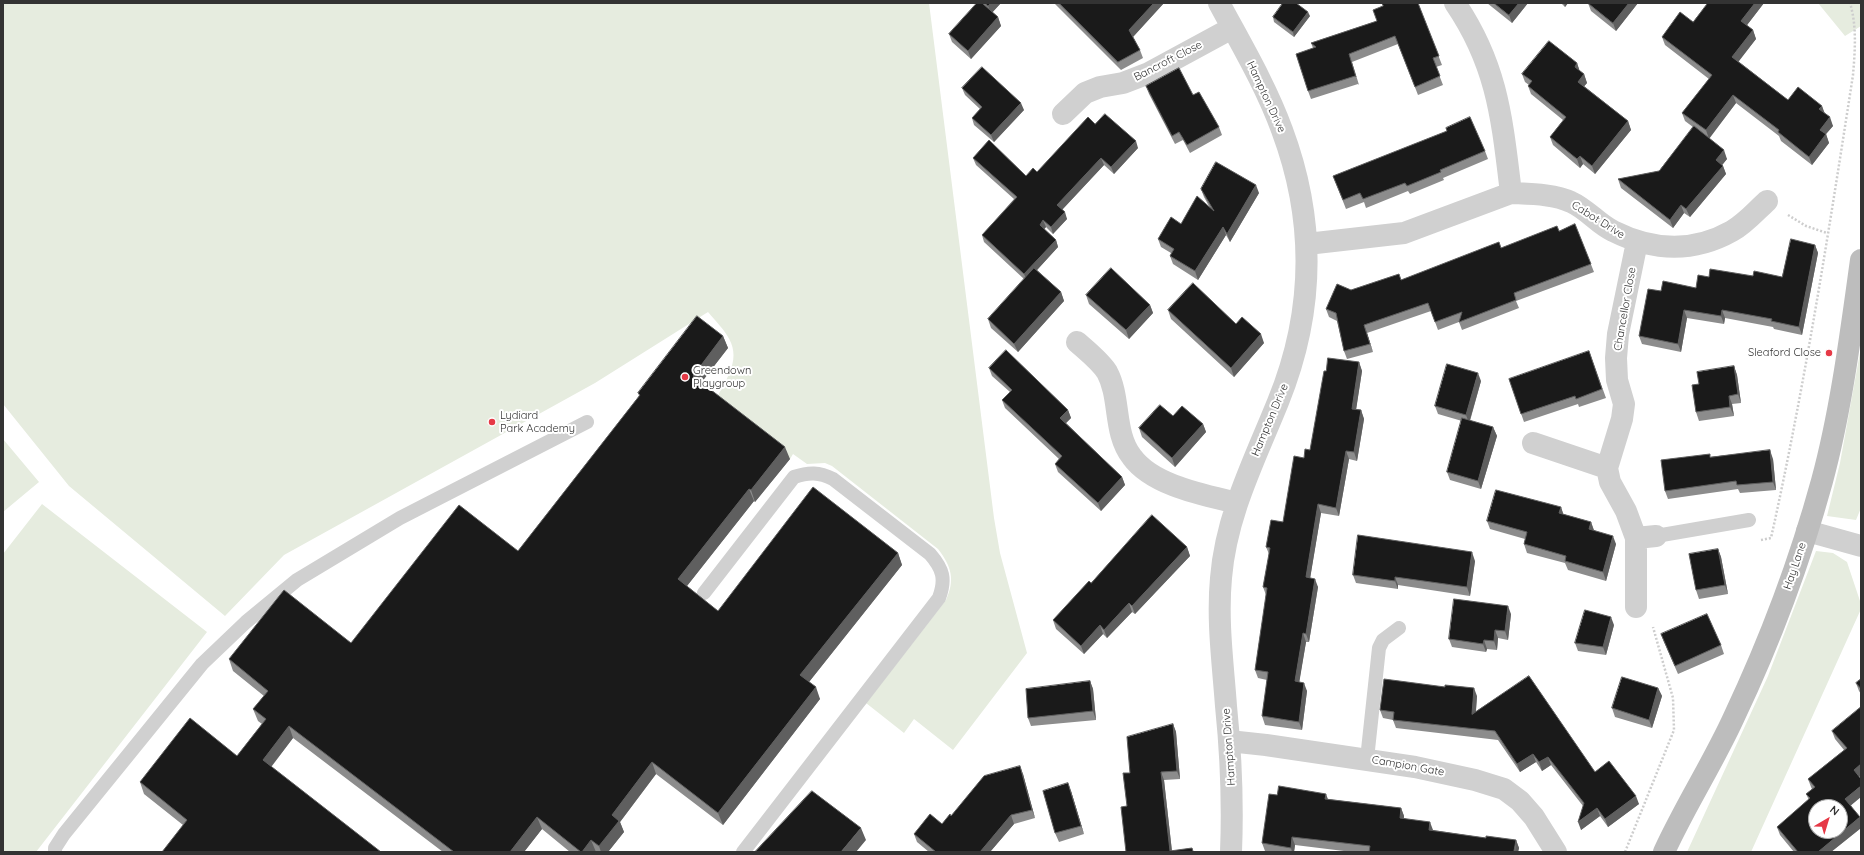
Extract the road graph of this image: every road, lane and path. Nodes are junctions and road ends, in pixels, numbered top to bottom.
1 (1219, 3) edge
2 (1455, 3) edge
3 (1850, 3) edge
4 (1232, 28) junction
5 (1063, 114) dead end
6 (1511, 193) junction
7 (1766, 201) joint
8 (1828, 233) junction
9 (1637, 242) junction
10 (1307, 244) junction
11 (1861, 260) edge
12 (1077, 342) dead end
13 (587, 422) dead end
14 (1534, 443) dead end
15 (1607, 468) junction
16 (1237, 503) junction
17 (1748, 520) dead end
18 (1807, 531) junction
19 (1646, 537) junction
20 (1757, 541) dead end
21 (1861, 546) edge
22 (704, 593) dead end
23 (1636, 608) dead end
24 (1653, 624) dead end
25 (1399, 628) dead end
26 (1229, 741) junction
27 (1367, 759) junction
28 (55, 852) edge
29 (743, 852) edge
30 (1231, 852) edge
31 (1556, 852) edge
32 (1625, 852) edge
33 (1664, 852) edge

1 - 4 street, Hampton Drive
2 - 6 street
3 - 8 path
4 - 5 street, Bancroft Close
4 - 10 street, Hampton Drive
6 - 9 street, Cabot Drive
6 - 10 street, Cabot Drive
7 - 8 path
7 - 9 street, Cabot Drive
8 - 20 path
9 - 15 street, Chancellor Close
10 - 16 street, Hampton Drive
11 - 18 street, Hay Lane
12 - 16 street
13 - 28 lane
14 - 15 street
15 - 19 street
16 - 26 street, Hampton Drive
17 - 19 lane
18 - 21 street
18 - 33 street, Hay Lane
19 - 23 street
22 - 29 lane
24 - 32 path
25 - 27 lane
26 - 27 street, Campion Gate
26 - 30 street, Hampton Drive
27 - 31 street, Campion Gate

